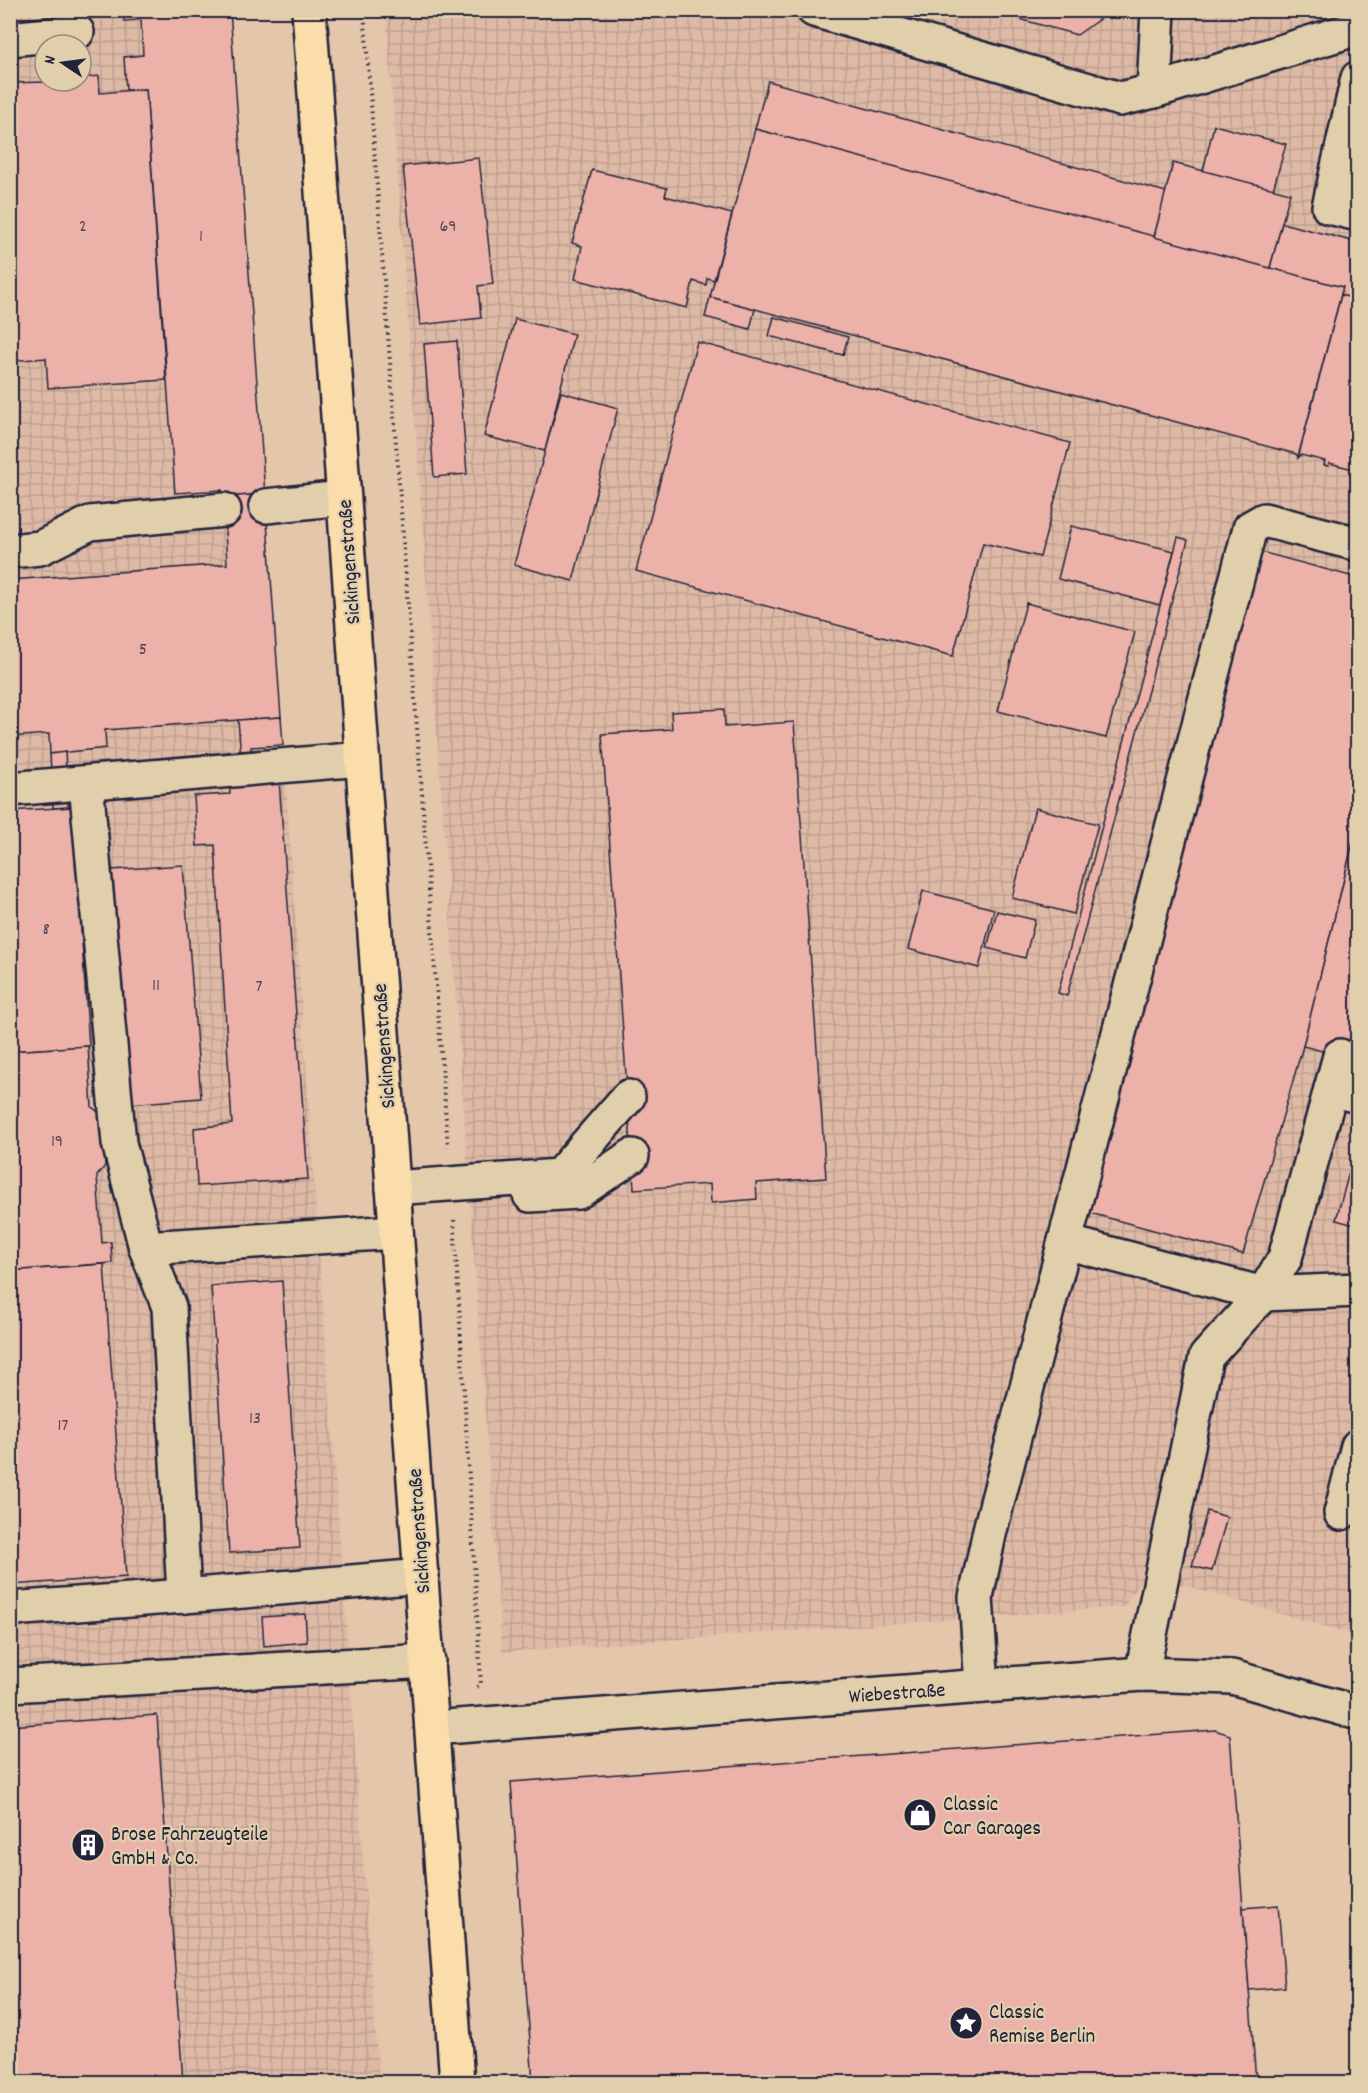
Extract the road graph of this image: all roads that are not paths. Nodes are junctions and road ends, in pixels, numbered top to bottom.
1 (309, 10) edge
2 (814, 10) edge
3 (1158, 10) edge
4 (1358, 28) edge
5 (77, 32) dead end
6 (10, 39) edge
7 (1358, 78) edge
8 (1154, 91) junction
9 (1336, 218) edge
10 (343, 498) junction
11 (266, 506) dead end
12 (224, 510) dead end
13 (1358, 544) edge
14 (10, 552) edge
15 (362, 759) junction
16 (86, 783) junction
17 (10, 789) edge
18 (1340, 1056) dead end
19 (1344, 1093) edge
20 (628, 1097) dead end
21 (632, 1156) dead end
22 (452, 1192) junction
23 (395, 1208) junction
24 (1065, 1242) junction
25 (146, 1248) junction
26 (1358, 1290) edge
27 (1263, 1294) junction
28 (1358, 1446) edge
29 (1341, 1513) dead end
30 (422, 1576) junction
31 (184, 1596) junction
32 (10, 1608) edge
33 (428, 1661) junction
34 (1142, 1674) junction
35 (10, 1685) edge
36 (982, 1686) junction
37 (1358, 1713) edge
38 (432, 1728) junction
39 (457, 2082) edge

1 - 10 main road, Sickingenstraße
2 - 8 street
3 - 8 street
4 - 8 street
5 - 6 street
7 - 9 street
10 - 11 street
10 - 15 main road, Sickingenstraße
12 - 14 street
13 - 24 street
15 - 16 street
15 - 23 main road, Sickingenstraße
16 - 17 street
16 - 25 street
18 - 19 street
19 - 27 street
20 - 22 street
21 - 22 street
22 - 23 street
23 - 25 street
23 - 30 main road, Sickingenstraße
24 - 27 street
24 - 36 street
25 - 31 street
26 - 27 street
27 - 34 street
28 - 29 street
30 - 31 street
30 - 33 main road, Sickingenstraße
31 - 32 street
33 - 35 street
33 - 38 main road, Sickingenstraße
34 - 36 street, Wiebestraße
34 - 37 street, Wiebestraße
36 - 38 street, Wiebestraße
38 - 39 main road, Sickingenstraße

